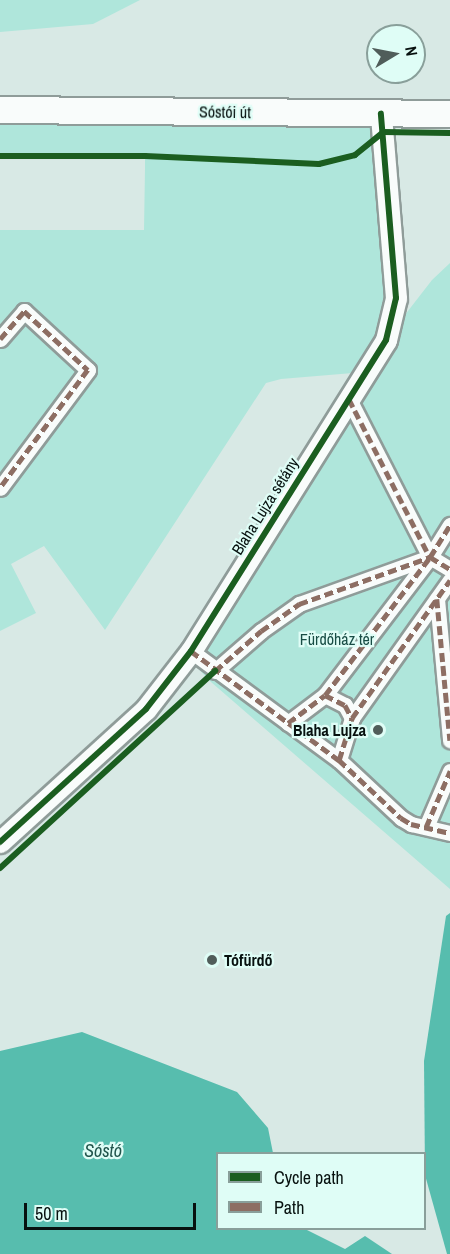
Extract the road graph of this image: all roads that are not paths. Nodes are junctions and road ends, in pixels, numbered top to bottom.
1 (0, 110) edge
2 (381, 114) junction
3 (450, 114) edge
4 (0, 339) edge
5 (349, 399) junction
6 (0, 488) edge
7 (450, 525) edge
8 (429, 557) junction
9 (450, 568) edge
10 (450, 580) edge
11 (437, 599) junction
12 (191, 651) junction
13 (215, 671) junction
14 (448, 676) edge
15 (325, 695) junction
16 (352, 718) junction
17 (288, 723) junction
18 (450, 740) edge
19 (339, 760) junction
20 (450, 771) edge
21 (426, 827) junction
22 (450, 833) edge
23 (0, 842) edge

1 - 2 street, Sóstói út
2 - 3 street, Sóstói út
2 - 5 street, Blaha Lujza sétány
4 - 6 street
5 - 8 street
5 - 12 street, Blaha Lujza sétány
7 - 8 street
8 - 9 street
8 - 13 street
8 - 15 street
10 - 11 street
11 - 14 street
11 - 16 street
12 - 13 street
12 - 23 street, Blaha Lujza sétány
13 - 17 street
14 - 18 street
15 - 16 street
15 - 17 street
16 - 19 street
17 - 19 street
19 - 21 street
20 - 21 street
21 - 22 street

